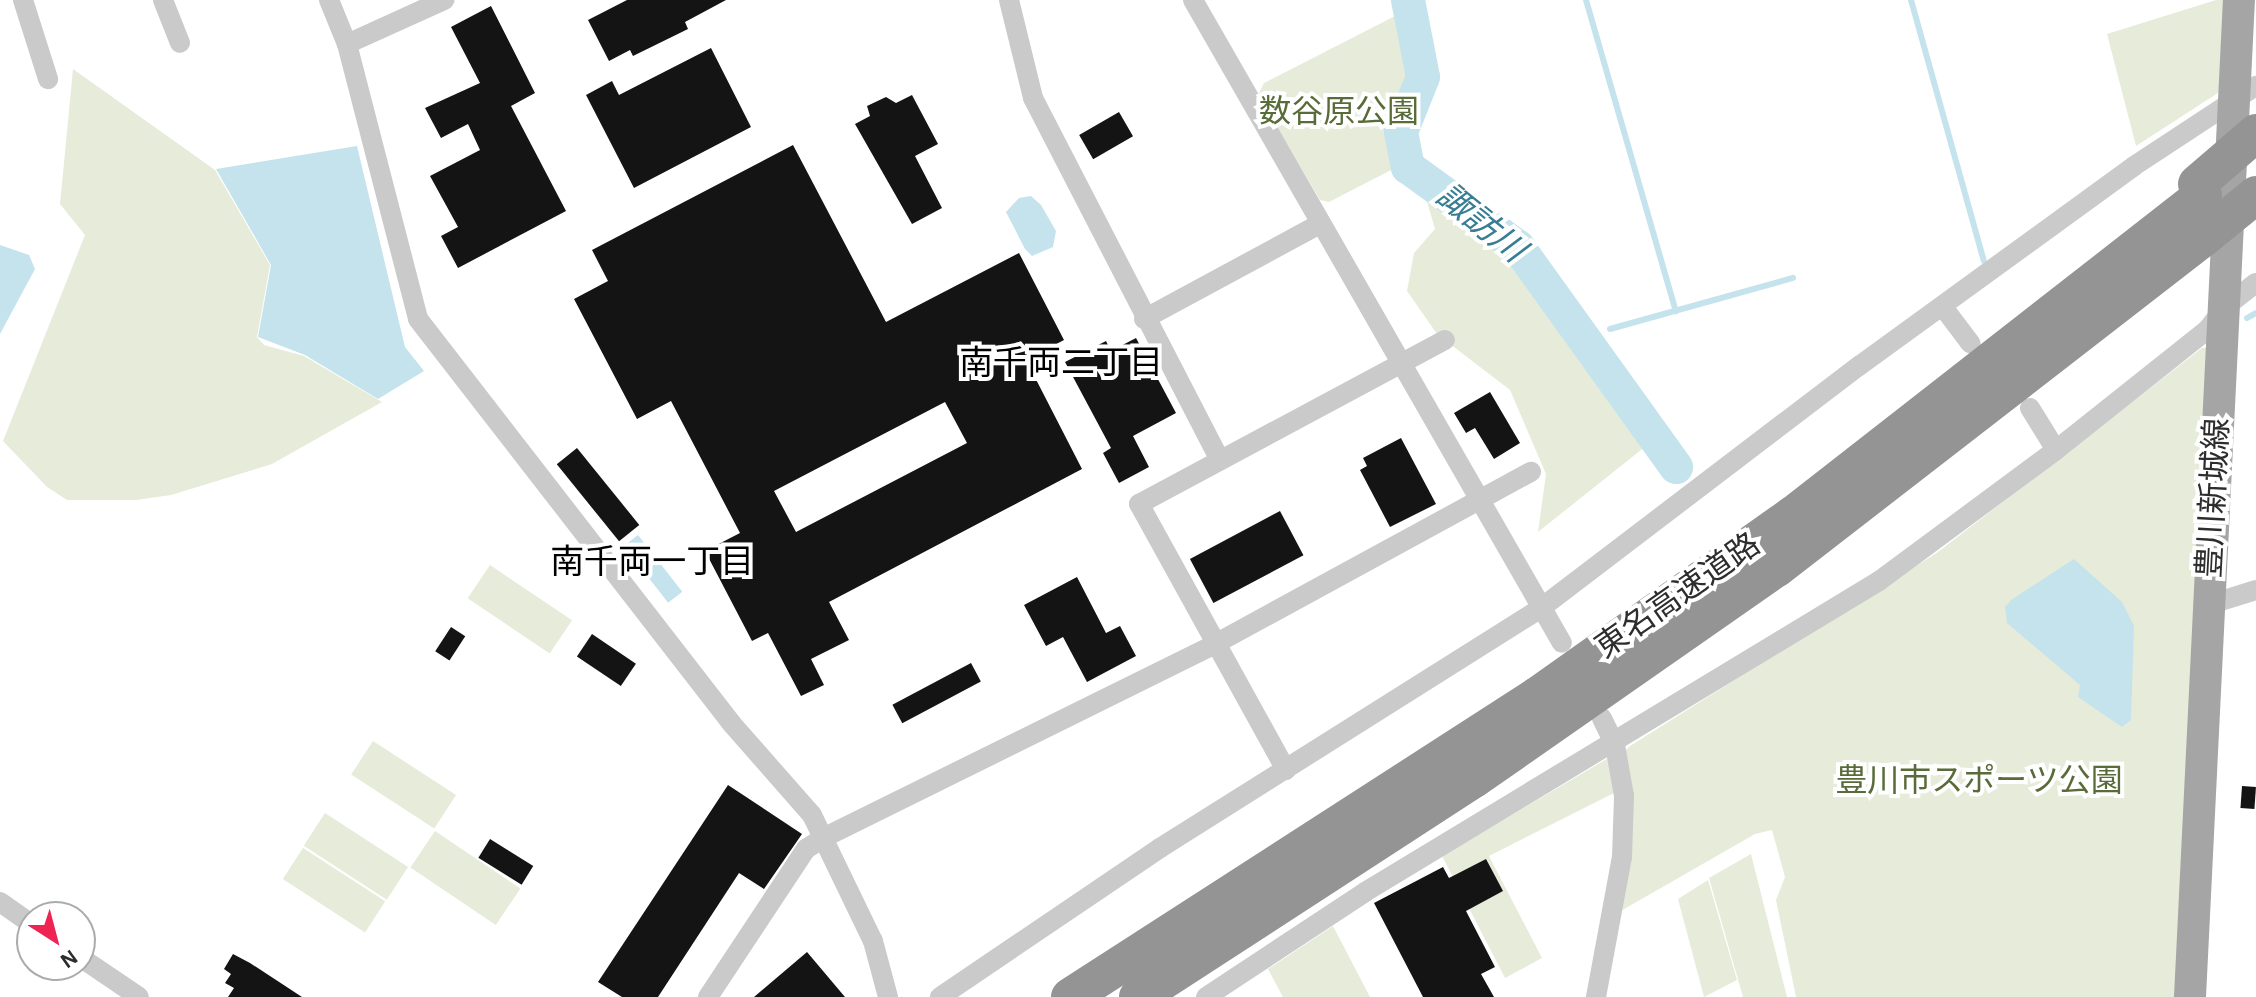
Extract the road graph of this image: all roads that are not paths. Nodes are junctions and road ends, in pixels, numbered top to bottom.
1 (23, 0) edge
2 (163, 0) edge
3 (329, 0) edge
4 (444, 0) edge
5 (1009, 0) edge
6 (1193, 0) edge
7 (2239, 0) edge
8 (180, 43) dead end
9 (347, 44) junction
10 (48, 79) dead end
11 (2245, 95) edge
12 (2256, 133) edge
13 (2256, 152) edge
14 (2200, 190) junction
15 (2256, 195) edge
16 (1320, 224) junction
17 (2256, 283) edge
18 (1943, 307) junction
19 (2225, 307) junction
20 (1144, 319) junction
21 (1445, 340) dead end
22 (1971, 344) dead end
23 (1398, 364) junction
24 (2030, 408) dead end
25 (2056, 450) junction
26 (1220, 460) junction
27 (1531, 472) dead end
28 (1479, 501) junction
29 (2256, 590) edge
30 (2208, 605) junction
31 (1541, 608) junction
32 (1562, 643) dead end
33 (1215, 644) junction
34 (1602, 718) dead end
35 (1615, 745) junction
36 (1286, 770) junction
37 (823, 838) junction
38 (96, 968) edge
39 (139, 997) edge
40 (708, 997) edge
41 (888, 997) edge
42 (940, 997) edge
43 (1070, 997) edge
44 (1138, 997) edge
45 (1206, 997) edge
46 (1596, 997) edge
47 (2190, 997) edge

1 - 10 street
2 - 8 street
3 - 9 street
4 - 9 street
5 - 20 street
6 - 16 street
7 - 11 main road, 豊川新城線
9 - 37 street
11 - 18 street
11 - 19 main road, 豊川新城線
12 - 14 highway, bridge
13 - 14 highway, 東名高速道路
14 - 43 highway, 東名高速道路
15 - 44 highway, 東名高速道路, bridge
16 - 20 street
16 - 23 street
17 - 19 street
18 - 22 street
18 - 31 street
19 - 25 street
19 - 30 main road, 豊川新城線
20 - 26 street
21 - 23 street
23 - 26 street
23 - 28 street
24 - 25 street
25 - 35 street
26 - 33 street
27 - 28 street
28 - 31 street
28 - 33 street
29 - 30 street
30 - 47 main road, 豊川新城線
31 - 32 street
31 - 36 street
33 - 36 street
33 - 37 street
34 - 35 street
35 - 45 street
35 - 46 street
36 - 42 street
37 - 40 street
37 - 41 street
38 - 39 street

